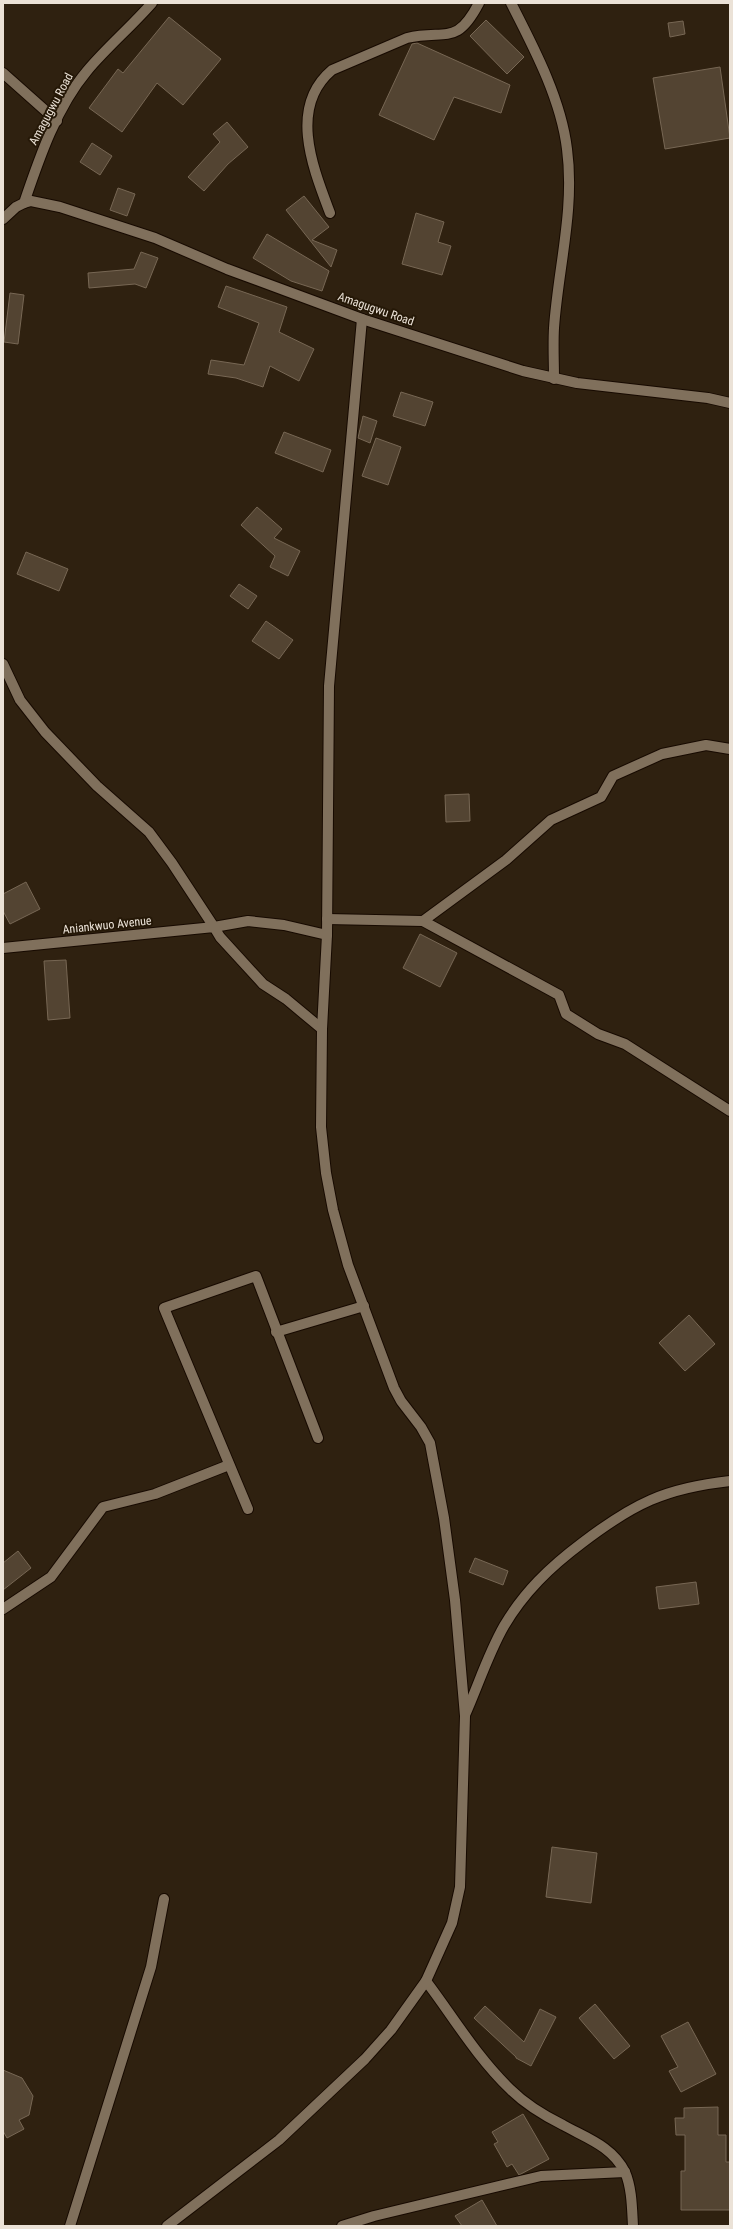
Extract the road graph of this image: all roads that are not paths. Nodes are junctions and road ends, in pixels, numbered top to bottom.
1 (152, 3) edge
2 (479, 3) edge
3 (511, 3) edge
4 (3, 73) edge
5 (57, 121) junction
6 (24, 203) junction
7 (330, 213) dead end
8 (3, 219) edge
9 (362, 319) junction
10 (554, 379) junction
11 (730, 403) edge
12 (3, 664) edge
13 (730, 749) edge
14 (327, 919) junction
15 (423, 921) junction
16 (214, 927) junction
17 (326, 935) junction
18 (3, 948) edge
19 (322, 1029) junction
20 (730, 1111) edge
21 (364, 1306) junction
22 (276, 1332) junction
23 (318, 1438) dead end
24 (229, 1465) junction
25 (730, 1481) edge
26 (248, 1509) dead end
27 (3, 1609) edge
28 (465, 1716) junction
29 (164, 1899) dead end
30 (426, 1981) junction
31 (625, 2172) junction
32 (70, 2226) edge
33 (167, 2226) edge
34 (342, 2226) edge
35 (633, 2226) edge

1 - 5 street, Amagugwu Road
2 - 7 street
3 - 10 street
4 - 5 street
5 - 6 street, Amagugwu Road
6 - 8 street
6 - 9 street, Amagugwu Road
9 - 10 street, Amagugwu Road
9 - 14 street
10 - 11 street, Amagugwu Road
12 - 16 street
13 - 15 street
14 - 15 street
14 - 17 street
15 - 20 street
16 - 17 street, Aniankwuo Avenue
16 - 18 street, Aniankwuo Avenue
16 - 19 street
17 - 19 street
19 - 21 street
21 - 22 street
21 - 28 street
22 - 23 street
22 - 24 street
24 - 26 street
24 - 27 street
25 - 28 street
28 - 30 street
29 - 32 street
30 - 31 street
30 - 33 street
31 - 34 street
31 - 35 street

